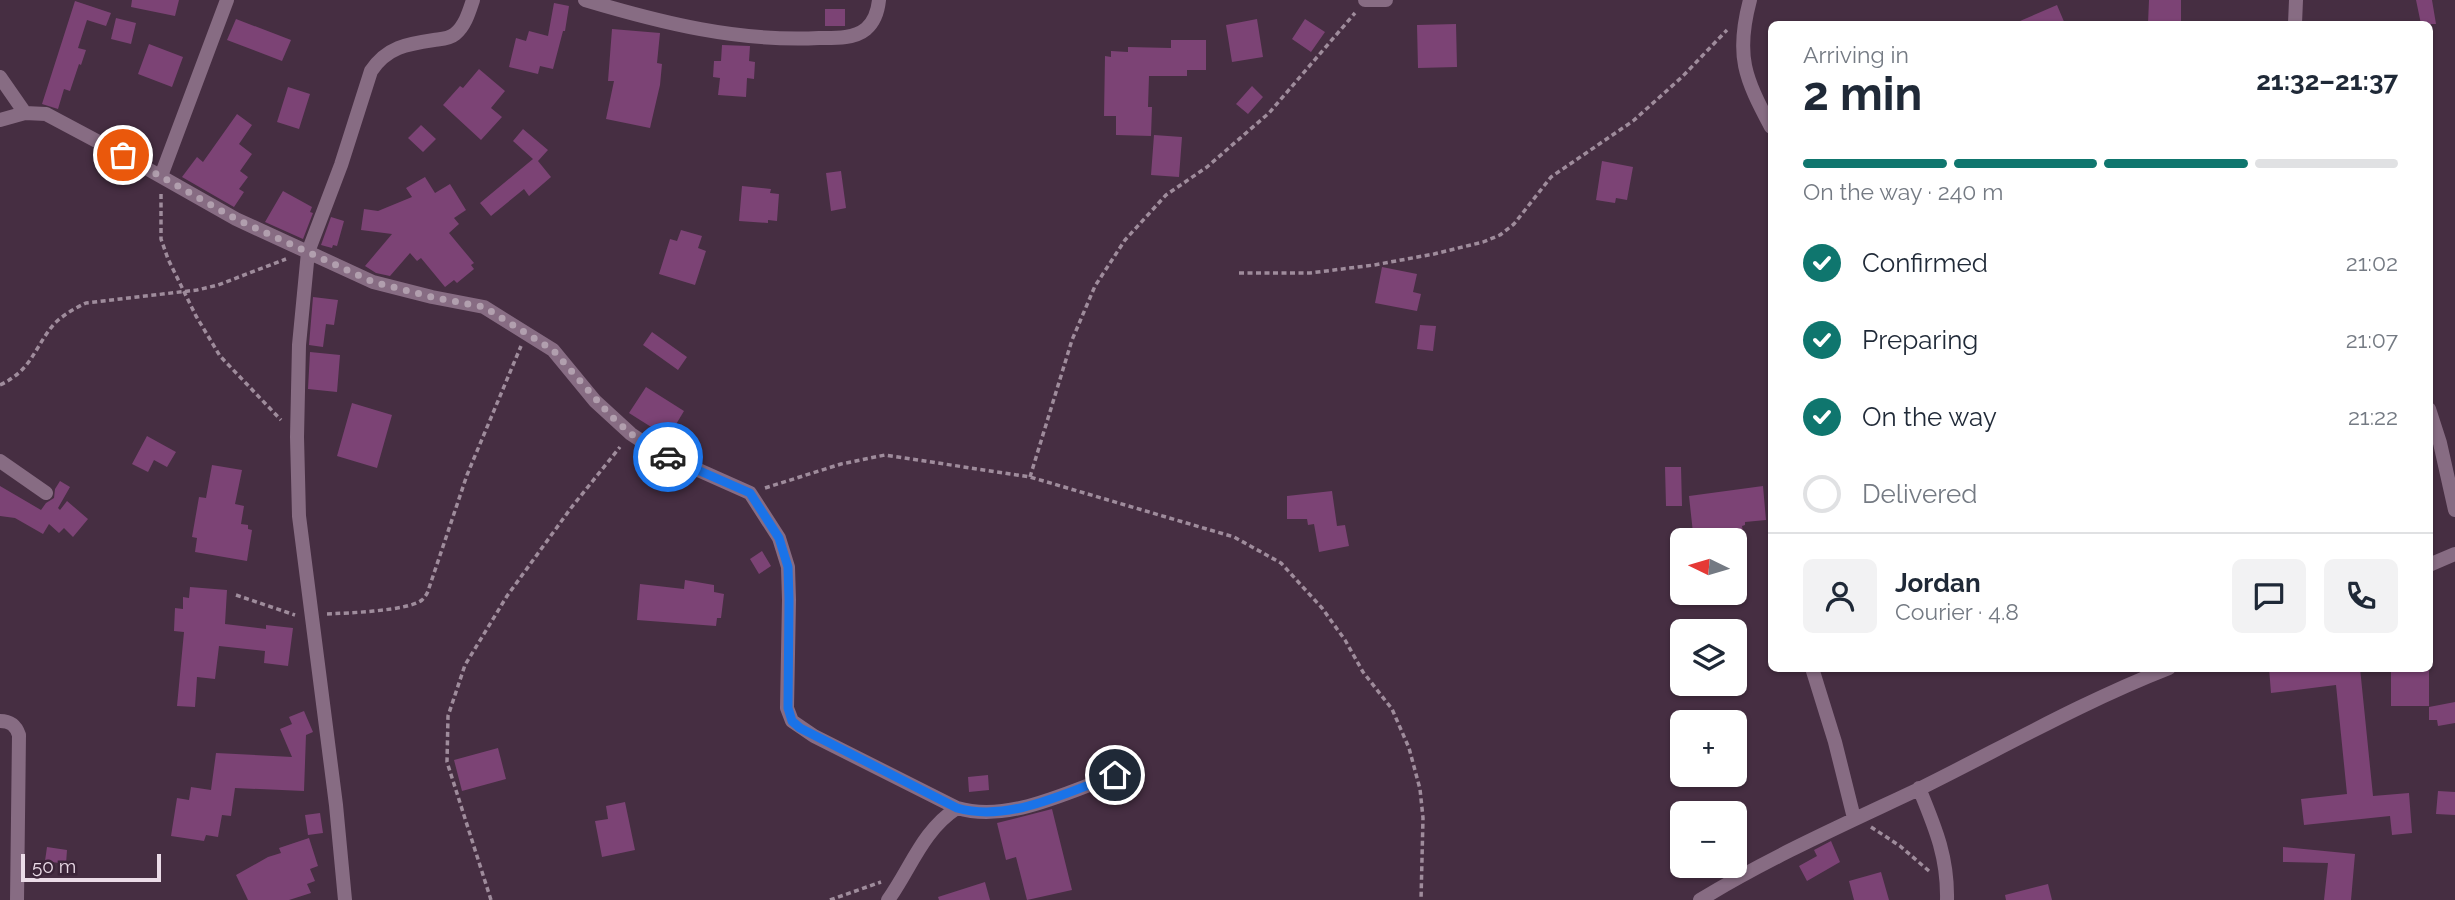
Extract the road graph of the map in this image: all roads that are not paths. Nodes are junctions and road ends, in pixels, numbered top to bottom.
1 (227, 0) edge
2 (473, 0) edge
3 (585, 0) edge
4 (879, 0) edge
5 (1365, 0) edge
6 (1386, 0) edge
7 (1750, 0) edge
8 (2296, 0) edge
9 (2295, 21) edge
10 (0, 77) edge
11 (25, 113) junction
12 (0, 120) edge
13 (1768, 121) edge
14 (161, 177) junction
15 (307, 252) junction
16 (2433, 421) edge
17 (0, 461) edge
18 (46, 493) dead end
19 (2455, 510) edge
20 (2455, 554) edge
21 (2433, 563) edge
22 (1813, 672) edge
23 (2159, 672) edge
24 (0, 721) edge
25 (1115, 775) dead end
26 (1919, 788) junction
27 (957, 808) junction
28 (1854, 818) junction
29 (1947, 897) edge
30 (17, 900) edge
31 (345, 900) edge
32 (888, 900) edge
33 (1700, 900) edge

1 - 14 street
2 - 15 street
3 - 4 street
5 - 6 street
7 - 13 street
8 - 9 street
10 - 11 street
11 - 12 street
11 - 14 street
14 - 15 street
15 - 27 street
15 - 31 street
16 - 19 street
17 - 18 street
20 - 21 street
22 - 28 street
23 - 26 street
24 - 30 street
25 - 27 street
26 - 28 street
26 - 29 street
27 - 32 street
28 - 33 street

